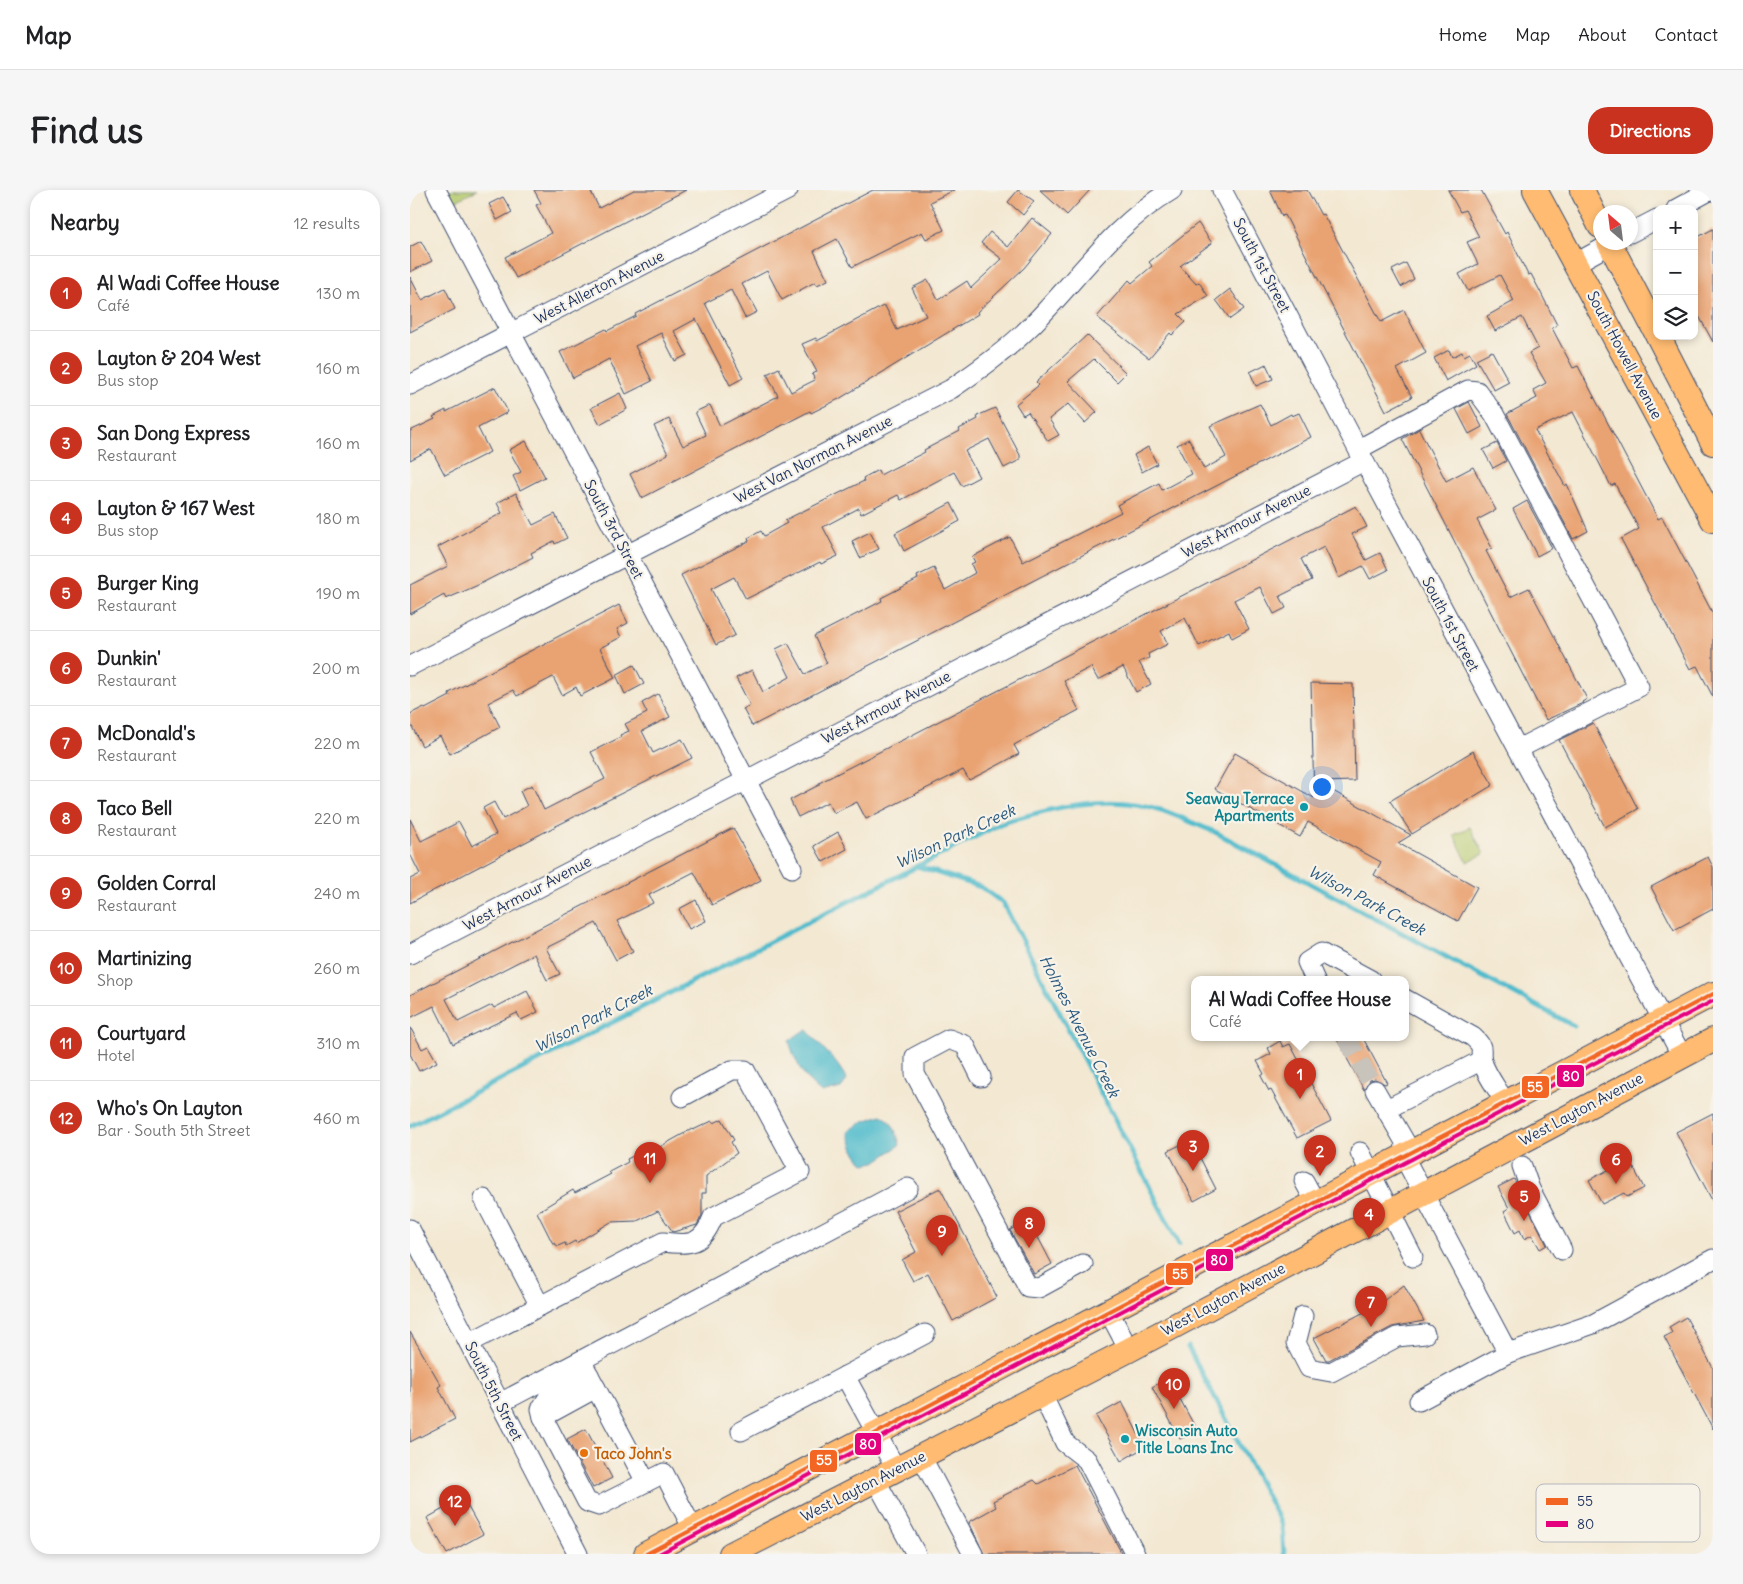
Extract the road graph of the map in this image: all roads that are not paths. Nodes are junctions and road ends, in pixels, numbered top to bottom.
1 (436, 190) edge
2 (788, 190) edge
3 (1172, 190) edge
4 (1222, 190) edge
5 (1535, 190) edge
6 (1582, 190) edge
7 (1711, 190) edge
8 (1683, 205) edge
9 (1593, 211) edge
10 (1653, 221) edge
11 (1638, 229) edge
12 (1593, 250) edge
13 (1614, 250) edge
14 (1576, 263) junction
15 (1653, 327) edge
16 (510, 333) junction
17 (1660, 340) edge
18 (410, 385) edge
19 (1713, 442) edge
20 (1361, 455) junction
21 (1713, 520) edge
22 (627, 554) junction
23 (410, 666) edge
24 (1518, 749) junction
25 (746, 779) junction
26 (792, 868) dead end
27 (410, 954) edge
28 (1314, 976) edge
29 (1364, 976) edge
30 (1713, 994) edge
31 (1409, 1001) edge
32 (1665, 1020) junction
33 (1713, 1040) edge
34 (1682, 1056) junction
35 (1482, 1060) junction
36 (982, 1077) dead end
37 (1375, 1090) tunnel mouth
38 (682, 1097) dead end
39 (1506, 1104) junction
40 (1387, 1108) junction
41 (1360, 1152) dead end
42 (1404, 1157) junction
43 (1522, 1166) dead end
44 (1372, 1174) junction
45 (1304, 1181) dead end
46 (908, 1188) dead end
47 (1423, 1193) junction
48 (484, 1199) dead end
49 (1316, 1203) junction
50 (1391, 1210) junction
51 (410, 1228) edge
52 (1562, 1250) dead end
53 (1413, 1257) dead end
54 (1713, 1259) edge
55 (1083, 1264) dead end
56 (540, 1306) junction
57 (1109, 1312) junction
58 (1298, 1319) dead end
59 (925, 1334) dead end
60 (1425, 1334) dead end
61 (469, 1343) junction
62 (1129, 1350) junction
63 (1508, 1353) junction
64 (589, 1375) junction
65 (845, 1376) junction
66 (1042, 1394) junction
67 (1419, 1401) dead end
68 (500, 1403) junction
69 (742, 1431) dead end
70 (877, 1433) junction
71 (921, 1456) junction
72 (896, 1469) junction
73 (875, 1479) junction
74 (646, 1482) junction
75 (693, 1530) junction
76 (734, 1553) edge
77 (578, 1554) edge
78 (646, 1554) edge
79 (916, 1554) edge
80 (973, 1554) edge
81 (1135, 1554) edge

1 - 16 street, South 3rd Street
2 - 16 street, West Allerton Avenue
3 - 22 street, West Van Norman Avenue
4 - 20 street, South 1st Street
5 - 14 main road, South Howell Avenue
6 - 9 main road
7 - 8 street
10 - 11 street
12 - 14 street
13 - 15 main road
14 - 21 main road, South Howell Avenue
16 - 18 street, West Allerton Avenue
16 - 22 street, South 3rd Street
17 - 19 main road
20 - 24 street, South 1st Street
20 - 24 street, West Armour Avenue
20 - 25 street, West Armour Avenue
22 - 23 street, West Van Norman Avenue
22 - 25 street, South 3rd Street
24 - 32 street, South 1st Street
25 - 26 street, South 3rd Street
25 - 27 street, West Armour Avenue
28 - 29 street
30 - 32 main road
31 - 35 street
32 - 34 street, South 1st Street
32 - 39 main road
33 - 34 main road, West Layton Avenue
34 - 47 main road, West Layton Avenue
35 - 39 street
35 - 40 street
36 - 55 street
37 - 40 street
38 - 56 street
39 - 42 main road
40 - 42 street
41 - 44 street
42 - 44 main road
42 - 47 street
43 - 52 street
44 - 49 main road
44 - 50 street
45 - 49 street
46 - 64 street
47 - 50 main road, West Layton Avenue
47 - 63 street
48 - 56 street
49 - 57 main road
50 - 53 street
50 - 62 main road, West Layton Avenue
51 - 61 street, South 5th Street
54 - 63 street
56 - 61 street
57 - 62 street
57 - 70 main road
58 - 60 street
59 - 65 street
61 - 68 street, South 5th Street
62 - 66 main road, West Layton Avenue
63 - 67 street
64 - 68 street
64 - 74 street
64 - 74 street
65 - 69 street
65 - 70 street
66 - 71 main road, West Layton Avenue
66 - 81 street
68 - 77 street, South 5th Street
70 - 72 street
70 - 75 main road
71 - 72 main road, West Layton Avenue
71 - 80 street
72 - 73 main road, West Layton Avenue
73 - 76 main road, West Layton Avenue
73 - 79 street
74 - 75 street
75 - 78 main road

